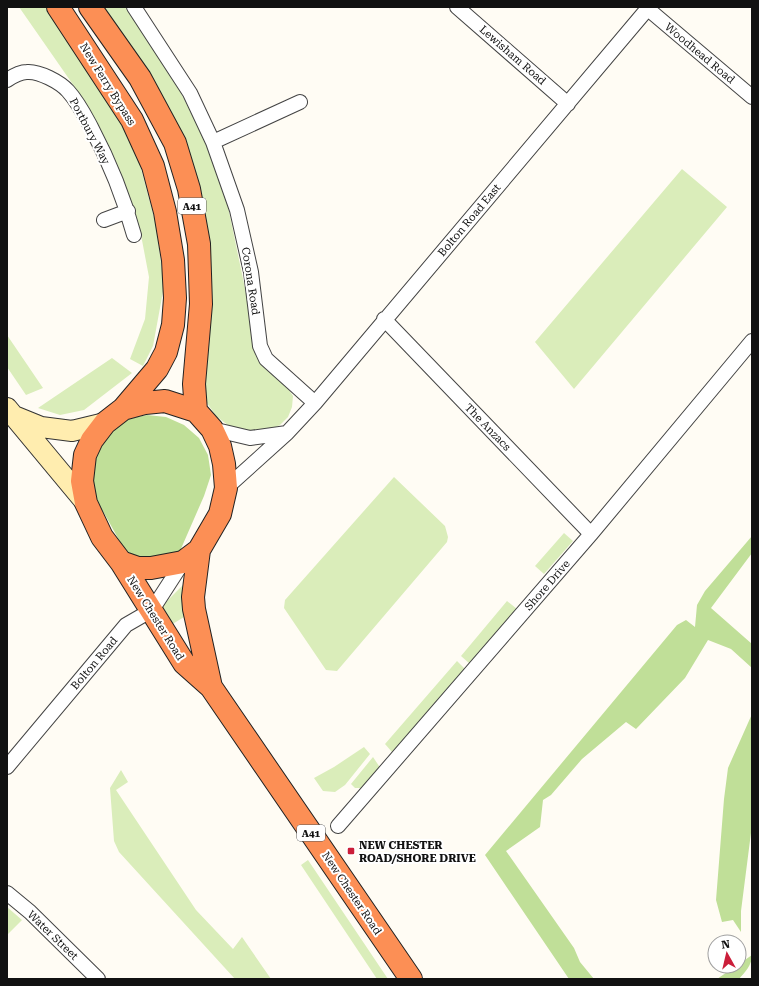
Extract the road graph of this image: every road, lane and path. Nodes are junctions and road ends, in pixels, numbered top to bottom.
1 (58, 7) edge
2 (90, 7) edge
3 (134, 7) edge
4 (457, 7) edge
5 (649, 8) edge
6 (7, 80) edge
7 (752, 97) edge
8 (300, 102) dead end
9 (568, 104) junction
10 (213, 142) junction
11 (128, 211) junction
12 (104, 220) dead end
13 (134, 235) dead end
14 (384, 319) junction
15 (752, 341) edge
16 (315, 403) junction
17 (123, 409) junction
18 (196, 411) junction
19 (9, 412) edge
20 (105, 423) junction
21 (212, 428) junction
22 (287, 433) junction
23 (226, 488) junction
24 (86, 503) junction
25 (591, 534) junction
26 (191, 556) junction
27 (121, 562) junction
28 (152, 610) junction
29 (211, 688) junction
30 (7, 767) edge
31 (338, 826) dead end
32 (7, 893) edge
33 (98, 979) edge
34 (411, 979) edge

1 - 17 highway, New Ferry Bypass / A41
2 - 18 highway, A41
3 - 10 street, Corona Road
4 - 9 street, Lewisham Road
5 - 7 street, Woodhead Road
5 - 9 street, Bolton Road East
6 - 11 street, Portbury Way
8 - 10 street
9 - 14 street, Bolton Road East
10 - 16 street, Corona Road
11 - 12 street
11 - 13 street, Portbury Way
14 - 16 street, Bolton Road East
14 - 25 street, The Anzacs
15 - 25 street, Shore Drive
16 - 22 street, Bolton Road East
17 - 18 highway, A41
17 - 20 highway, A41
18 - 21 highway, A41
19 - 20 main road
19 - 24 main road
20 - 24 highway, A41
21 - 22 street
21 - 23 highway, A41
22 - 23 street, Bolton Road East
23 - 26 highway, A41
24 - 27 highway, A41
25 - 31 street, Shore Drive
26 - 27 highway
26 - 28 street, Bolton Road
26 - 29 highway, New Chester Road / A41
27 - 28 highway, New Chester Road / A41
28 - 29 highway, New Chester Road / A41
28 - 30 street, Bolton Road
29 - 34 highway, New Chester Road / A41
32 - 33 street, Water Street

